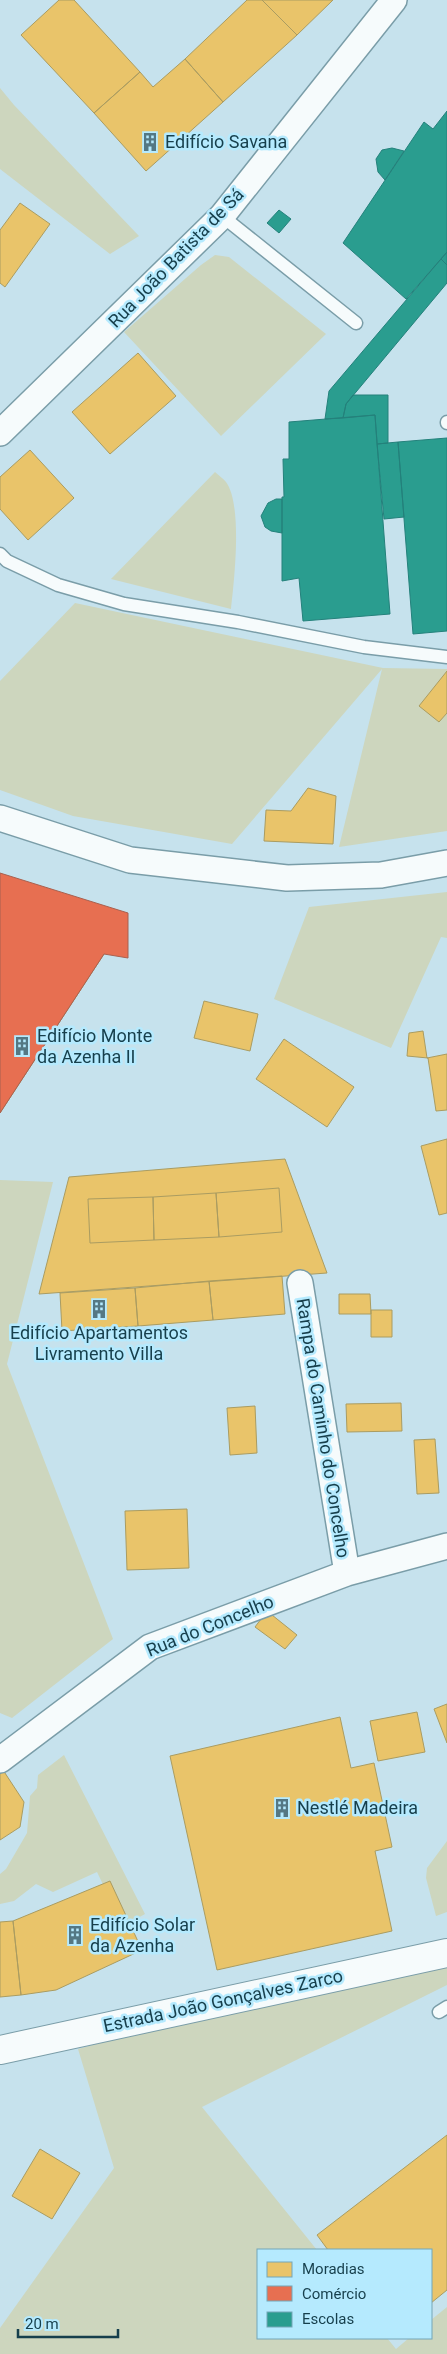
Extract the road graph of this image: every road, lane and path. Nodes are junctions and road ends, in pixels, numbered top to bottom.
1 (394, 0) edge
2 (222, 216) junction
3 (356, 323) dead end
4 (0, 433) edge
5 (0, 554) edge
6 (447, 657) edge
7 (0, 818) edge
8 (447, 863) edge
9 (300, 1283) dead end
10 (447, 1546) edge
11 (347, 1573) junction
12 (0, 1760) edge
13 (447, 1952) edge
14 (0, 2050) edge

1 - 2 street, Rua João Batista de Sá
2 - 3 lane
2 - 4 street, Rua João Batista de Sá
5 - 6 lane
7 - 8 street
9 - 11 street, Rampa do Caminho do Concelho
10 - 11 street, Rua do Concelho
11 - 12 street, Rua do Concelho
13 - 14 street, Estrada João Gonçalves Zarco

